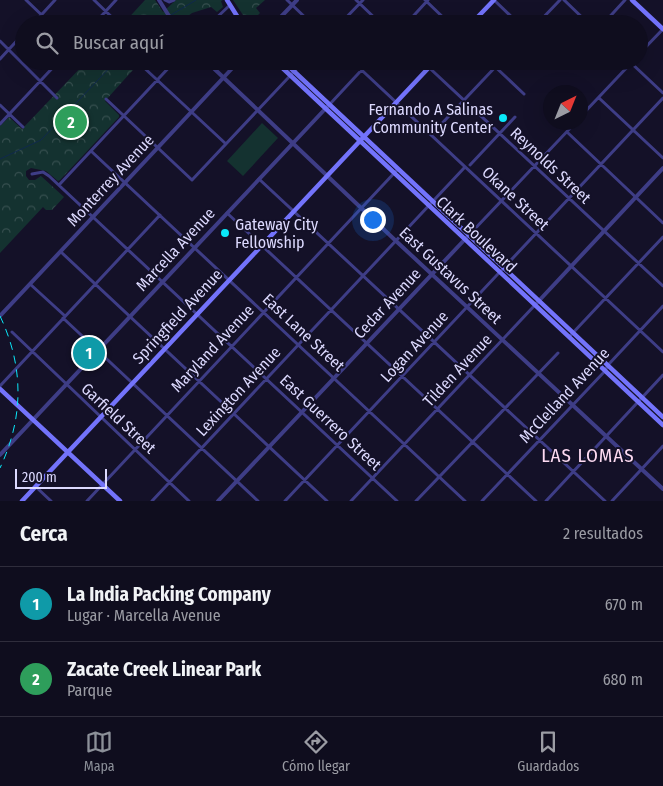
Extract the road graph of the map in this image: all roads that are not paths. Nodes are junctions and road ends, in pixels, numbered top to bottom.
1 (26, 0) edge
2 (56, 0) edge
3 (94, 0) edge
4 (116, 0) edge
5 (159, 0) edge
6 (166, 0) edge
7 (174, 0) edge
8 (286, 0) edge
9 (297, 0) edge
10 (356, 0) edge
11 (363, 0) edge
12 (494, 0) edge
13 (560, 0) edge
14 (564, 0) edge
15 (626, 0) edge
16 (632, 0) edge
17 (427, 1) edge
18 (228, 2) edge
19 (360, 4) junction
20 (292, 5) junction
21 (106, 11) junction
22 (41, 15) joint
23 (102, 15) edge
24 (110, 15) edge
25 (168, 15) edge
26 (217, 15) edge
27 (236, 15) edge
28 (283, 15) edge
29 (303, 15) edge
30 (349, 15) edge
31 (372, 15) edge
32 (414, 15) edge
33 (441, 15) edge
34 (480, 15) edge
35 (510, 15) edge
36 (546, 15) edge
37 (580, 15) edge
38 (612, 15) edge
39 (663, 29) edge
40 (0, 41) edge
41 (15, 43) edge
42 (648, 45) edge
43 (9, 49) junction
44 (15, 55) edge
45 (0, 58) edge
46 (29, 70) edge
47 (50, 70) edge
48 (146, 70) edge
49 (166, 70) edge
50 (215, 70) edge
51 (231, 70) edge
52 (287, 70) edge
53 (289, 70) edge
54 (296, 70) edge
55 (362, 70) joint
56 (427, 70) edge
57 (431, 70) edge
58 (493, 70) edge
59 (499, 70) edge
60 (624, 70) edge
61 (639, 70) edge
62 (292, 74) junction
63 (223, 78) junction
64 (157, 80) junction
65 (40, 81) junction
66 (663, 93) edge
67 (524, 94) dead end
68 (57, 98) dead end
69 (599, 98) junction
70 (663, 98) edge
71 (106, 99) dead end
72 (463, 101) junction
73 (396, 102) junction
74 (329, 105) junction
75 (0, 106) edge
76 (324, 108) junction
77 (588, 109) edge
78 (258, 111) junction
79 (191, 112) junction
80 (9, 114) junction
81 (123, 116) junction
82 (515, 117) dead end
83 (0, 124) edge
84 (23, 127) dead end
85 (633, 130) junction
86 (567, 132) joint
87 (499, 134) junction
88 (431, 136) junction
89 (361, 138) junction
90 (292, 143) junction
91 (226, 144) junction
92 (158, 148) junction
93 (91, 150) junction
94 (663, 158) edge
95 (470, 164) dead end
96 (600, 164) junction
97 (534, 166) junction
98 (465, 167) junction
99 (663, 168) edge
100 (398, 169) junction
101 (394, 173) junction
102 (32, 174) dead end
103 (326, 176) junction
104 (259, 178) junction
105 (125, 183) junction
106 (59, 185) junction
107 (636, 197) junction
108 (569, 198) junction
109 (501, 201) junction
110 (431, 204) junction
111 (360, 208) junction
112 (293, 210) junction
113 (227, 212) junction
114 (160, 215) junction
115 (93, 218) junction
116 (663, 223) edge
117 (604, 231) junction
118 (536, 233) junction
119 (467, 237) junction
120 (663, 237) edge
121 (396, 241) junction
122 (328, 243) junction
123 (261, 244) junction
124 (194, 247) junction
125 (128, 249) junction
126 (61, 252) junction
127 (638, 263) junction
128 (571, 266) junction
129 (502, 270) junction
130 (432, 274) junction
131 (363, 276) junction
132 (296, 277) junction
133 (229, 279) junction
134 (162, 281) junction
135 (30, 284) junction
136 (95, 284) junction
137 (663, 286) edge
138 (605, 298) junction
139 (537, 303) junction
140 (663, 306) edge
141 (467, 307) junction
142 (399, 309) junction
143 (331, 310) junction
144 (264, 311) junction
145 (196, 314) junction
146 (0, 316) edge
147 (129, 316) junction
148 (64, 317) junction
149 (640, 331) junction
150 (12, 332) dead end
151 (571, 335) junction
152 (502, 340) junction
153 (434, 342) junction
154 (367, 343) junction
155 (298, 344) junction
156 (232, 345) junction
157 (164, 348) junction
158 (98, 351) junction
159 (32, 352) junction
160 (558, 352) dead end
161 (663, 352) edge
162 (608, 365) junction
163 (605, 371) junction
164 (538, 374) junction
165 (469, 375) junction
166 (663, 375) edge
167 (402, 376) junction
168 (334, 377) junction
169 (266, 378) junction
170 (199, 380) junction
171 (132, 383) junction
172 (66, 385) junction
173 (0, 387) edge
174 (640, 400) junction
175 (573, 406) junction
176 (505, 408) junction
177 (437, 409) junction
178 (369, 411) junction
179 (302, 412) junction
180 (234, 413) junction
181 (166, 415) junction
182 (100, 417) junction
183 (663, 417) edge
184 (33, 420) junction
185 (663, 425) edge
186 (606, 436) junction
187 (540, 440) junction
188 (472, 442) junction
189 (405, 444) junction
190 (337, 445) junction
191 (269, 446) junction
192 (663, 446) edge
193 (201, 448) junction
194 (134, 450) junction
195 (68, 452) junction
196 (0, 455) edge
197 (642, 470) junction
198 (573, 472) junction
199 (507, 474) junction
200 (439, 476) junction
201 (373, 478) junction
202 (305, 480) junction
203 (237, 481) junction
204 (169, 482) junction
205 (102, 484) junction
206 (35, 486) junction
207 (663, 490) edge
208 (22, 501) edge
209 (51, 501) edge
210 (87, 501) edge
211 (120, 501) edge
212 (152, 501) edge
213 (189, 501) edge
214 (218, 501) edge
215 (258, 501) edge
216 (285, 501) edge
217 (327, 501) edge
218 (351, 501) edge
219 (397, 501) edge
220 (416, 501) edge
221 (465, 501) edge
222 (482, 501) edge
223 (536, 501) edge
224 (546, 501) edge
225 (605, 501) edge
226 (612, 501) edge

1 - 22 street
2 - 22 street
3 - 21 street
4 - 21 street
5 - 25 street
6 - 7 street
8 - 20 street
9 - 20 street
10 - 19 street
11 - 19 street
12 - 34 main road
12 - 35 street
13 - 36 street
14 - 37 street
15 - 38 street
16 - 39 main road
17 - 32 street
17 - 33 street
18 - 26 street
18 - 27 main road
19 - 30 street
19 - 31 street
20 - 28 street
20 - 29 street
21 - 23 street
21 - 24 street
39 - 42 street
40 - 43 street
41 - 43 street
43 - 44 street
43 - 45 street
46 - 65 street
47 - 65 street
48 - 64 street
49 - 64 street
50 - 63 street, East Gustavus Street
51 - 63 street, Monterrey Avenue
52 - 62 main road, Clark Boulevard
53 - 62 main road, Clark Boulevard
54 - 62 street
55 - 73 street, Okane Street
55 - 74 street, Marcella Avenue
56 - 73 main road, Springfield Avenue
57 - 72 street, Reynolds Street
58 - 72 street
59 - 67 street
60 - 69 street
61 - 66 street
62 - 74 main road, Clark Boulevard
62 - 76 main road, Clark Boulevard
62 - 78 street
63 - 78 street, East Gustavus Street
63 - 79 street, Monterrey Avenue
64 - 79 street
64 - 81 street
65 - 68 street
65 - 80 street
69 - 77 street
69 - 85 street
70 - 85 street, Logan Avenue
71 - 81 street
72 - 87 street, Reynolds Street
72 - 88 street
73 - 88 street, Okane Street
73 - 89 main road, Springfield Avenue
74 - 76 street, Marcella Avenue
74 - 89 main road, Clark Boulevard
75 - 80 street
76 - 89 main road, Clark Boulevard
76 - 90 street, Marcella Avenue
78 - 90 street, East Gustavus Street
78 - 91 street
79 - 91 street
79 - 92 street, Monterrey Avenue
80 - 83 street
80 - 84 street
81 - 92 street
81 - 93 street
82 - 87 street
85 - 94 street
85 - 96 street, Logan Avenue
86 - 96 street
86 - 97 street, Cedar Avenue
87 - 95 street
87 - 97 street, Reynolds Street
88 - 98 street, Okane Street
89 - 100 main road, Clark Boulevard
89 - 101 main road, Clark Boulevard
89 - 103 main road, Springfield Avenue
90 - 103 street, East Gustavus Street
90 - 104 street, Marcella Avenue
91 - 92 street
92 - 105 street, Monterrey Avenue
93 - 105 street, East Lane Street
93 - 106 street
96 - 107 street
96 - 108 street, Logan Avenue
97 - 108 street, Reynolds Street
97 - 109 street, Cedar Avenue
98 - 109 street, Okane Street
98 - 110 street, Lexington Avenue
99 - 107 street, Tilden Avenue
100 - 101 street, Maryland Avenue
100 - 110 main road, Clark Boulevard
101 - 110 main road, Clark Boulevard
101 - 111 street, Maryland Avenue
102 - 106 street, East Guerrero Street
103 - 111 street, East Gustavus Street
103 - 112 main road, Springfield Avenue
104 - 112 street
104 - 113 street, Marcella Avenue
105 - 114 street, East Lane Street
105 - 115 street, Monterrey Avenue
106 - 115 street, East Guerrero Street
107 - 116 street
107 - 117 street, Tilden Avenue
108 - 117 street, Reynolds Street
108 - 118 street, Logan Avenue
109 - 118 street, Okane Street
109 - 119 street, Cedar Avenue
110 - 119 main road, Clark Boulevard
110 - 121 street, Lexington Avenue
111 - 121 street, East Gustavus Street
111 - 122 street, Maryland Avenue
112 - 122 street
112 - 123 main road, Springfield Avenue
113 - 123 street
113 - 124 street, Marcella Avenue
114 - 124 street, East Lane Street
114 - 125 street
115 - 125 street, East Guerrero Street
115 - 126 street, Monterrey Avenue
117 - 127 street, Reynolds Street
117 - 128 street, Tilden Avenue
118 - 128 street, Okane Street
118 - 129 street, Logan Avenue
119 - 129 main road, Clark Boulevard
119 - 130 street, Cedar Avenue
120 - 127 street
121 - 130 street, East Gustavus Street
121 - 131 street, Lexington Avenue
122 - 131 street
122 - 132 street, Maryland Avenue
123 - 132 street
123 - 133 main road, Springfield Avenue
124 - 133 street, East Lane Street
124 - 134 street, Marcella Avenue
125 - 134 street, East Guerrero Street
125 - 136 street
126 - 135 street, Monterrey Avenue
126 - 136 street
127 - 137 street, Reynolds Street
127 - 138 street
128 - 138 street, Okane Street
128 - 139 street, Tilden Avenue
129 - 139 main road, Clark Boulevard
129 - 141 street, Logan Avenue
130 - 141 street, East Gustavus Street
130 - 142 street, Cedar Avenue
131 - 142 street
131 - 143 street, Lexington Avenue
132 - 143 street
132 - 144 street, Maryland Avenue
133 - 144 street, East Lane Street
133 - 145 main road, Springfield Avenue
134 - 145 street, East Guerrero Street
134 - 147 street, Marcella Avenue
135 - 146 street, Monterrey Avenue
135 - 148 street
136 - 147 street
136 - 148 street
138 - 149 street, Okane Street
138 - 151 street
139 - 151 main road, Clark Boulevard
139 - 152 street, Tilden Avenue
140 - 149 street, McClelland Avenue
141 - 152 street, East Gustavus Street
141 - 153 street, Logan Avenue
142 - 153 street
142 - 154 street, Cedar Avenue
143 - 154 street
143 - 155 street, Lexington Avenue
144 - 155 street, East Lane Street
144 - 156 street, Maryland Avenue
145 - 156 street, East Guerrero Street
145 - 157 main road, Springfield Avenue
147 - 157 street
147 - 158 street, Marcella Avenue
148 - 158 street
148 - 159 street
149 - 161 street, Okane Street
149 - 162 street, McClelland Avenue
150 - 159 street, Garfield Street
151 - 162 main road, Clark Boulevard
151 - 163 main road, Clark Boulevard
152 - 164 street, East Gustavus Street
152 - 165 street, Tilden Avenue
153 - 165 street
153 - 167 street, Logan Avenue
154 - 167 street
154 - 168 street, Cedar Avenue
155 - 168 street, East Lane Street
155 - 169 street, Lexington Avenue
156 - 169 street, East Guerrero Street
156 - 170 street, Maryland Avenue
157 - 170 street
157 - 171 main road, Springfield Avenue
158 - 171 street
158 - 172 street, Marcella Avenue
159 - 172 street, Garfield Street
159 - 173 street
160 - 164 street
162 - 163 street, McClelland Avenue
162 - 174 main road, Clark Boulevard
163 - 174 main road, Clark Boulevard
163 - 175 street, McClelland Avenue
164 - 175 street, East Gustavus Street
164 - 176 street
165 - 176 street
165 - 177 street, Tilden Avenue
166 - 174 street
167 - 177 street
167 - 178 street, Logan Avenue
168 - 178 street, East Lane Street
168 - 179 street, Cedar Avenue
169 - 179 street, East Guerrero Street
169 - 180 street, Lexington Avenue
170 - 180 street
170 - 181 street, Maryland Avenue
171 - 181 street
171 - 182 main road, Springfield Avenue
172 - 182 street, Garfield Street
172 - 184 street, Marcella Avenue
173 - 184 main road
174 - 183 main road, Clark Boulevard
174 - 185 main road, Clark Boulevard
174 - 186 street
175 - 186 street, East Gustavus Street
175 - 187 street, McClelland Avenue
176 - 187 street
176 - 188 street
177 - 188 street
177 - 189 street, Tilden Avenue
178 - 189 street, East Lane Street
178 - 190 street, Logan Avenue
179 - 190 street, East Guerrero Street
179 - 191 street, Cedar Avenue
180 - 191 street
180 - 193 street, Lexington Avenue
181 - 193 street
181 - 194 street, Maryland Avenue
182 - 194 street, Garfield Street
182 - 195 main road, Springfield Avenue
184 - 195 main road
184 - 196 street, Marcella Avenue
186 - 197 street, East Gustavus Street
186 - 198 street
187 - 198 street
187 - 199 street, McClelland Avenue
188 - 199 street
188 - 200 street
189 - 200 street, East Lane Street
189 - 201 street, Tilden Avenue
190 - 201 street, East Guerrero Street
190 - 202 street, Logan Avenue
191 - 202 street
191 - 203 street, Cedar Avenue
192 - 197 street
193 - 203 street
193 - 204 street, Lexington Avenue
194 - 204 street, Garfield Street
194 - 205 street, Maryland Avenue
195 - 205 main road
195 - 206 main road, Springfield Avenue
197 - 207 street, East Gustavus Street
197 - 226 street
198 - 224 street
198 - 225 street
199 - 222 street, McClelland Avenue
199 - 223 street
200 - 220 street
200 - 221 street, East Lane Street
201 - 218 street, Tilden Avenue
201 - 219 street, East Guerrero Street
202 - 216 street, Logan Avenue
202 - 217 street
203 - 214 street, Cedar Avenue
203 - 215 street
204 - 212 street, Lexington Avenue
204 - 213 street, Garfield Street
205 - 210 street, Maryland Avenue
205 - 211 main road
206 - 208 main road, Springfield Avenue
206 - 209 street

